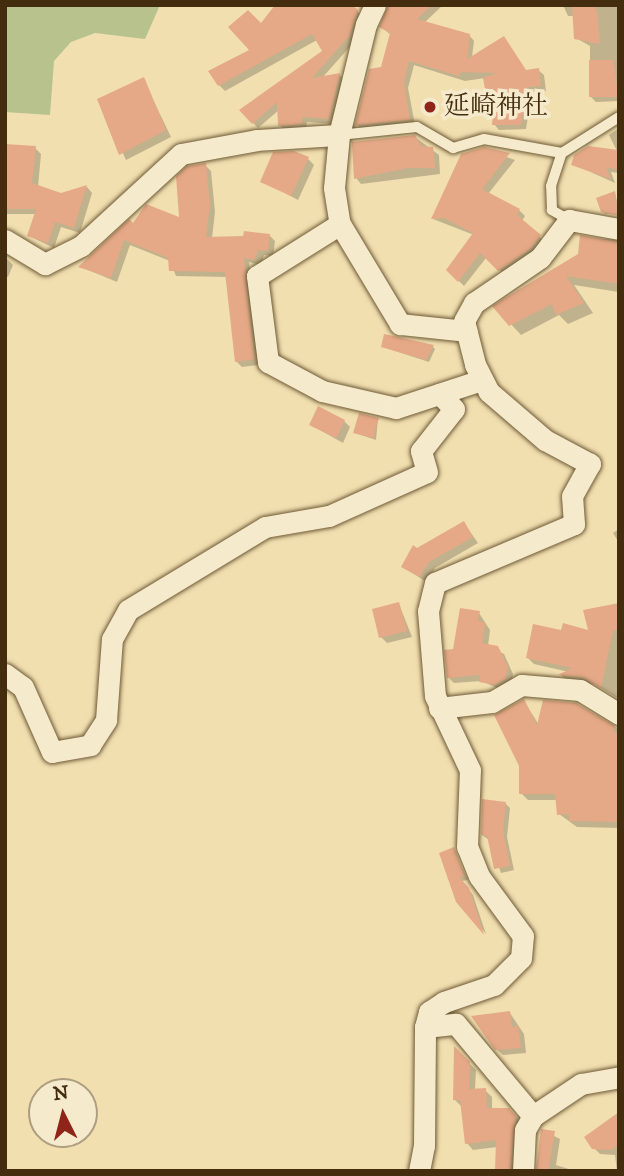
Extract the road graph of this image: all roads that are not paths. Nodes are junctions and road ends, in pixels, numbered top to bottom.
1 (375, 5) edge
2 (619, 117) edge
3 (339, 135) junction
4 (562, 153) junction
5 (569, 220) junction
6 (340, 225) junction
7 (619, 229) edge
8 (5, 240) edge
9 (467, 331) junction
10 (481, 380) junction
11 (440, 394) junction
12 (5, 674) edge
13 (439, 708) junction
14 (619, 714) edge
15 (425, 1027) junction
16 (619, 1077) edge
17 (533, 1116) junction
18 (419, 1171) edge
19 (523, 1171) edge

1 - 3 street
2 - 4 lane
3 - 4 lane
3 - 6 street
3 - 8 street
4 - 5 lane
5 - 7 street
5 - 9 street
6 - 9 street
6 - 11 street
9 - 10 street
10 - 11 street
10 - 13 street
11 - 12 street
13 - 14 street
13 - 15 street
15 - 17 street
15 - 18 street
16 - 17 street
17 - 19 street

